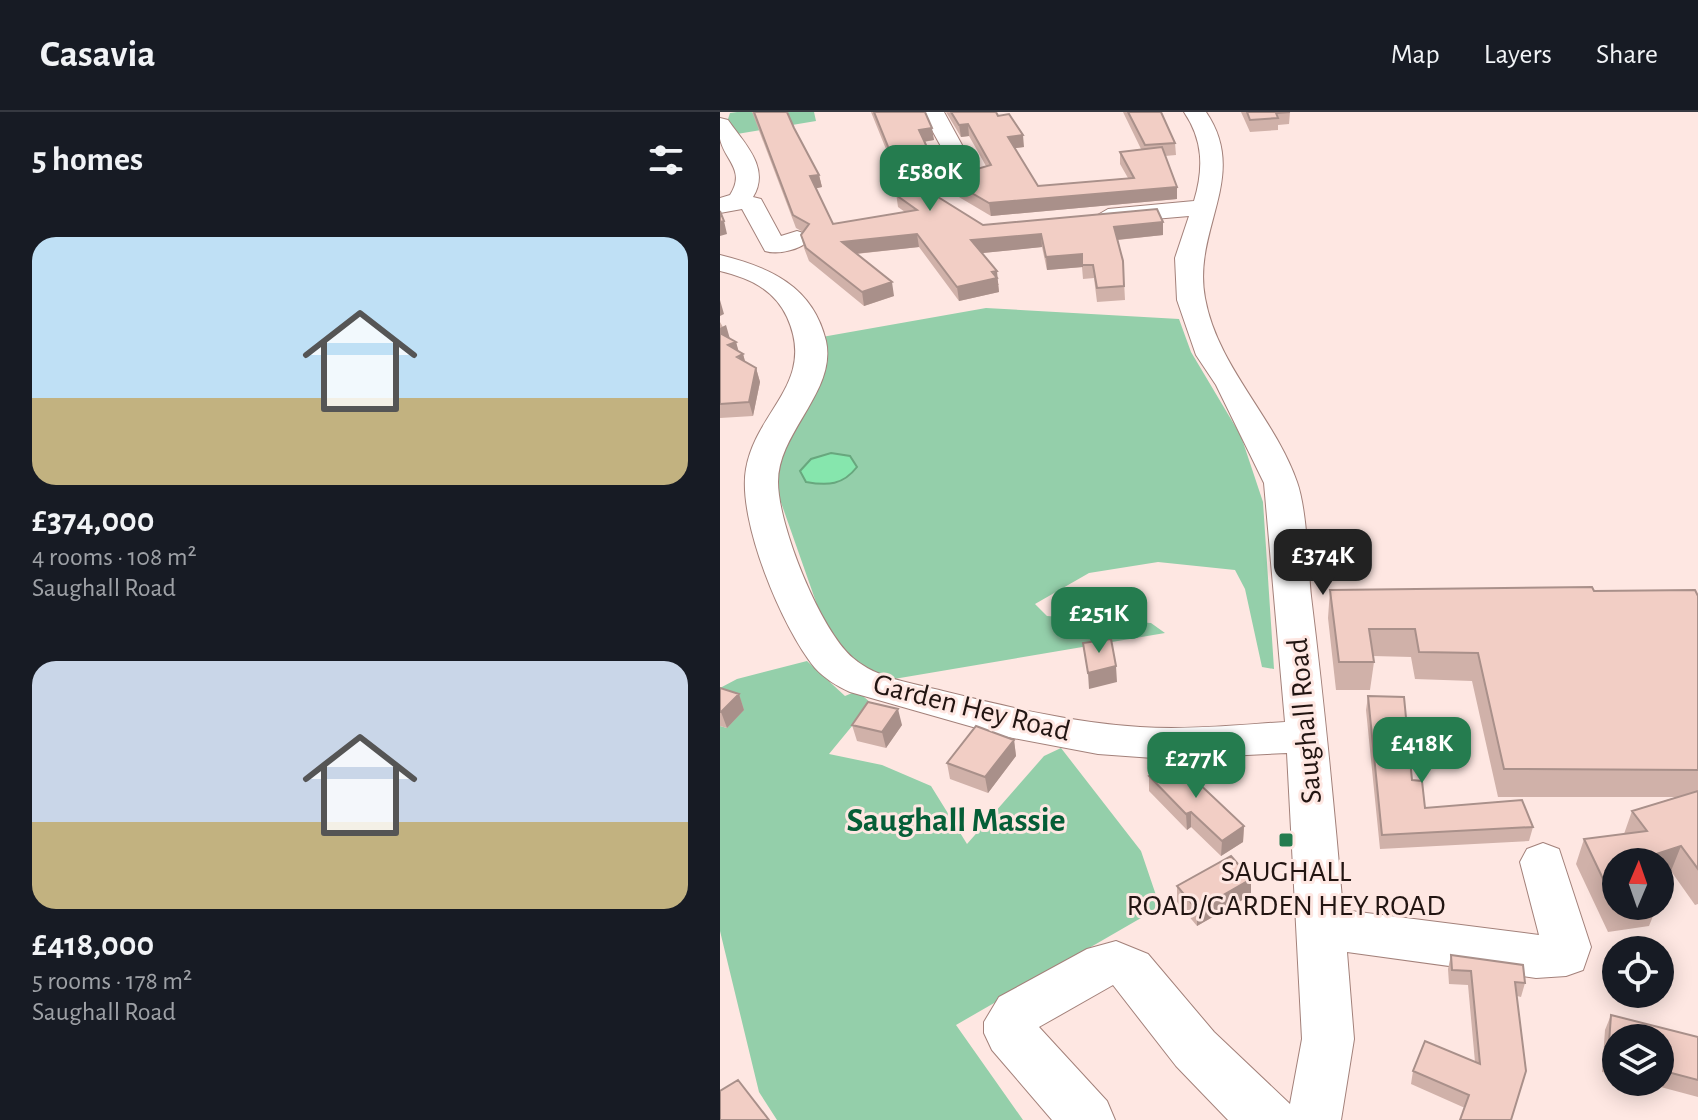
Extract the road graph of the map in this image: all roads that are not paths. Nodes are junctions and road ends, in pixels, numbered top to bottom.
1 (933, 112) edge
2 (1195, 112) edge
3 (724, 139) edge
4 (957, 156) dead end
5 (730, 203) edge
6 (1204, 207) junction
7 (1080, 219) edge
8 (797, 239) dead end
9 (720, 263) edge
10 (1307, 736) junction
11 (1543, 862) dead end
12 (1320, 929) junction
13 (1243, 1111) edge
14 (1088, 1120) edge
15 (1314, 1120) edge

1 - 4 street
2 - 6 street, Saughall Road
3 - 5 street
5 - 8 street
6 - 7 street
6 - 10 street, Saughall Road
9 - 10 street, Garden Hey Road
10 - 12 street, Saughall Road
11 - 12 street
12 - 15 street, Saughall Road
13 - 14 street

